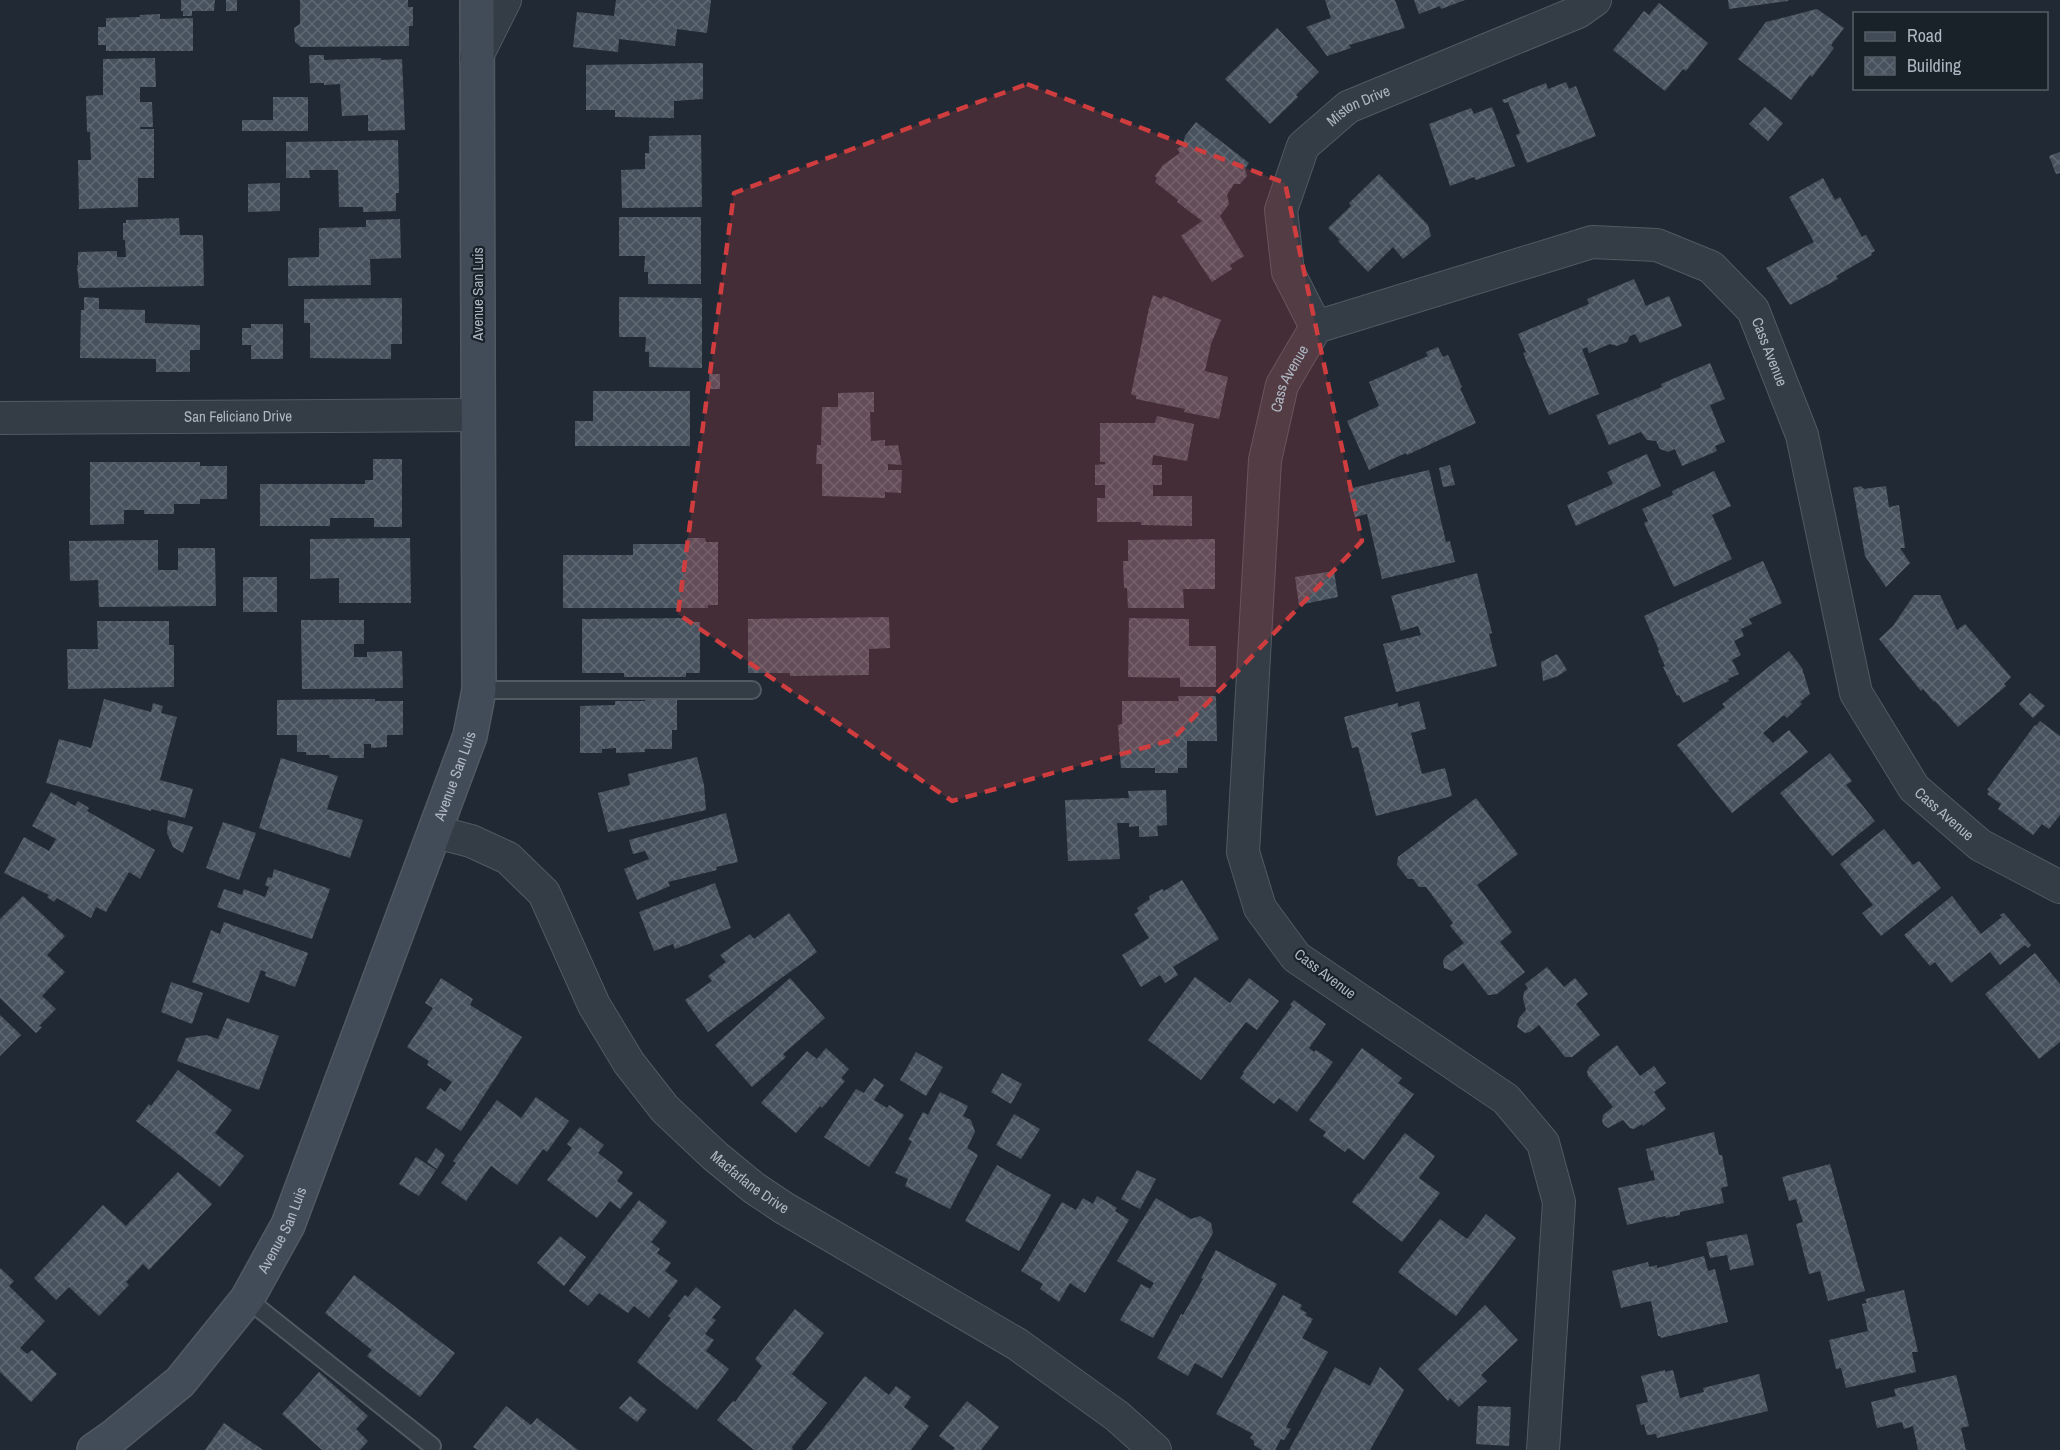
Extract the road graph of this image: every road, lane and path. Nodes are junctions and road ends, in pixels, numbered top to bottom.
1 (477, 0) edge
2 (505, 0) edge
3 (1595, 0) edge
4 (476, 58) junction
5 (1316, 327) junction
6 (478, 415) junction
7 (0, 418) edge
8 (479, 690) junction
9 (752, 690) dead end
10 (436, 832) junction
11 (2060, 887) edge
12 (247, 1299) junction
13 (112, 1445) edge
14 (432, 1446) dead end
15 (1155, 1450) edge
16 (1543, 1450) edge

1 - 4 street, Avenue San Luis
2 - 4 street
3 - 5 street, Miston Drive
4 - 6 street, Avenue San Luis
5 - 11 street, Cass Avenue
5 - 16 street, Cass Avenue
6 - 7 street, San Feliciano Drive
6 - 8 street, Avenue San Luis
8 - 9 lane
8 - 10 street, Avenue San Luis
10 - 12 street, Avenue San Luis
10 - 15 street, Macfarlane Drive
12 - 13 street, Avenue San Luis
12 - 14 lane

